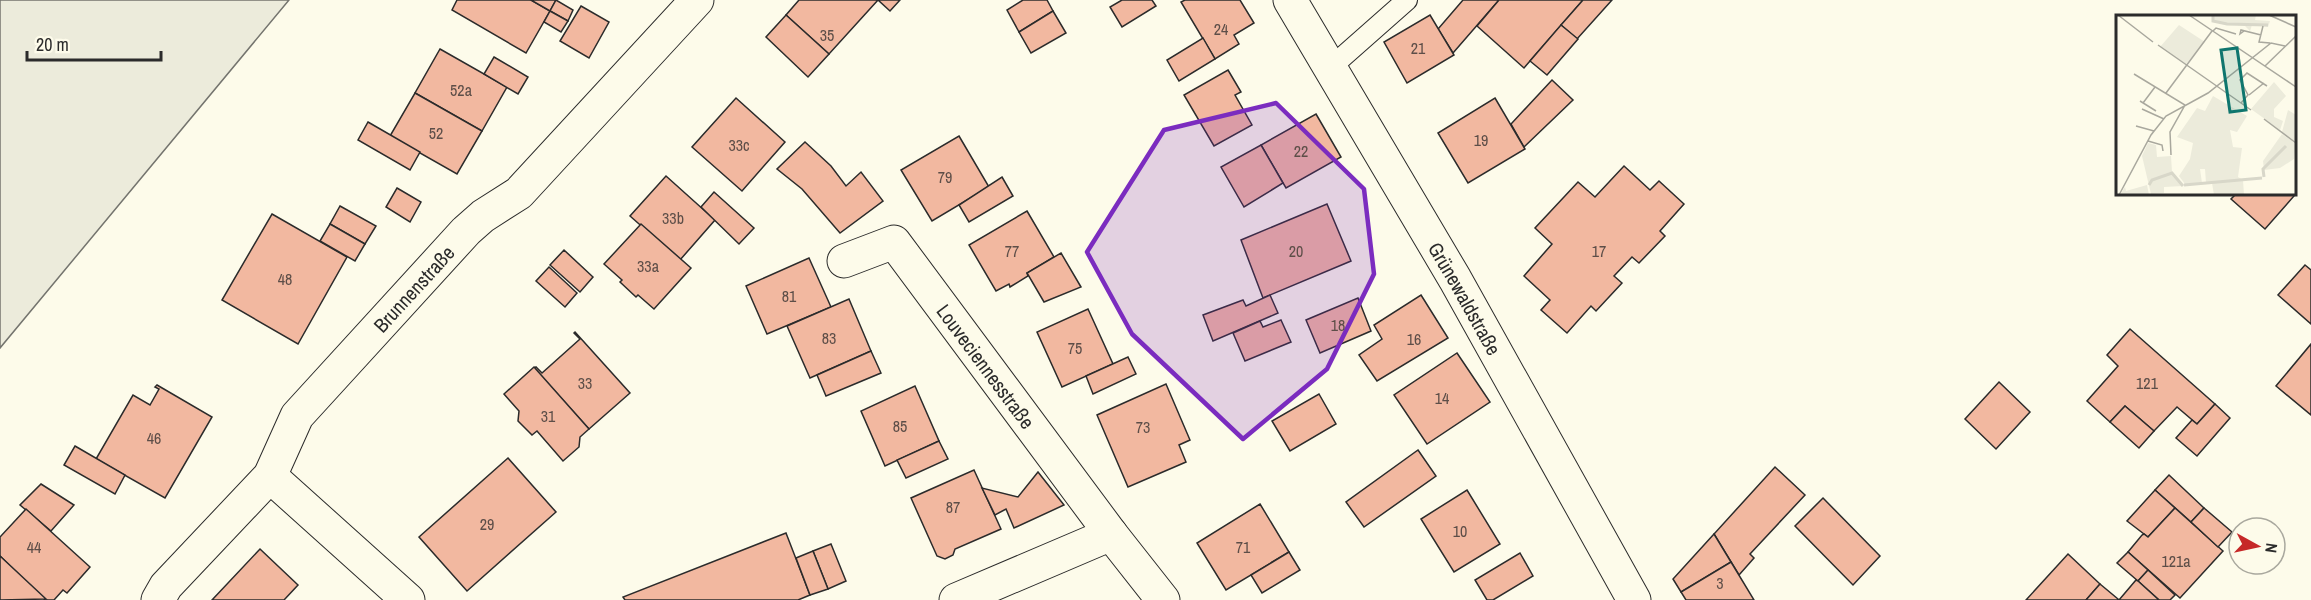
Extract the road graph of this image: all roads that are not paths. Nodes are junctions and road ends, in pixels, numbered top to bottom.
1 (697, 0) edge
2 (1290, 0) edge
3 (1407, 0) edge
4 (1330, 68) junction
5 (844, 261) dead end
6 (270, 476) junction
7 (1111, 534) junction
8 (158, 600) edge
9 (408, 600) edge
10 (956, 600) edge
11 (1163, 600) edge
12 (1634, 600) edge

1 - 6 street, Brunnenstraße
2 - 4 street, Grünewaldstraße
3 - 4 lane
4 - 12 street, Grünewaldstraße
5 - 7 street, Louveciennesstraße
6 - 8 street, Brunnenstraße
6 - 9 street
7 - 10 street
7 - 11 street, Louveciennesstraße

